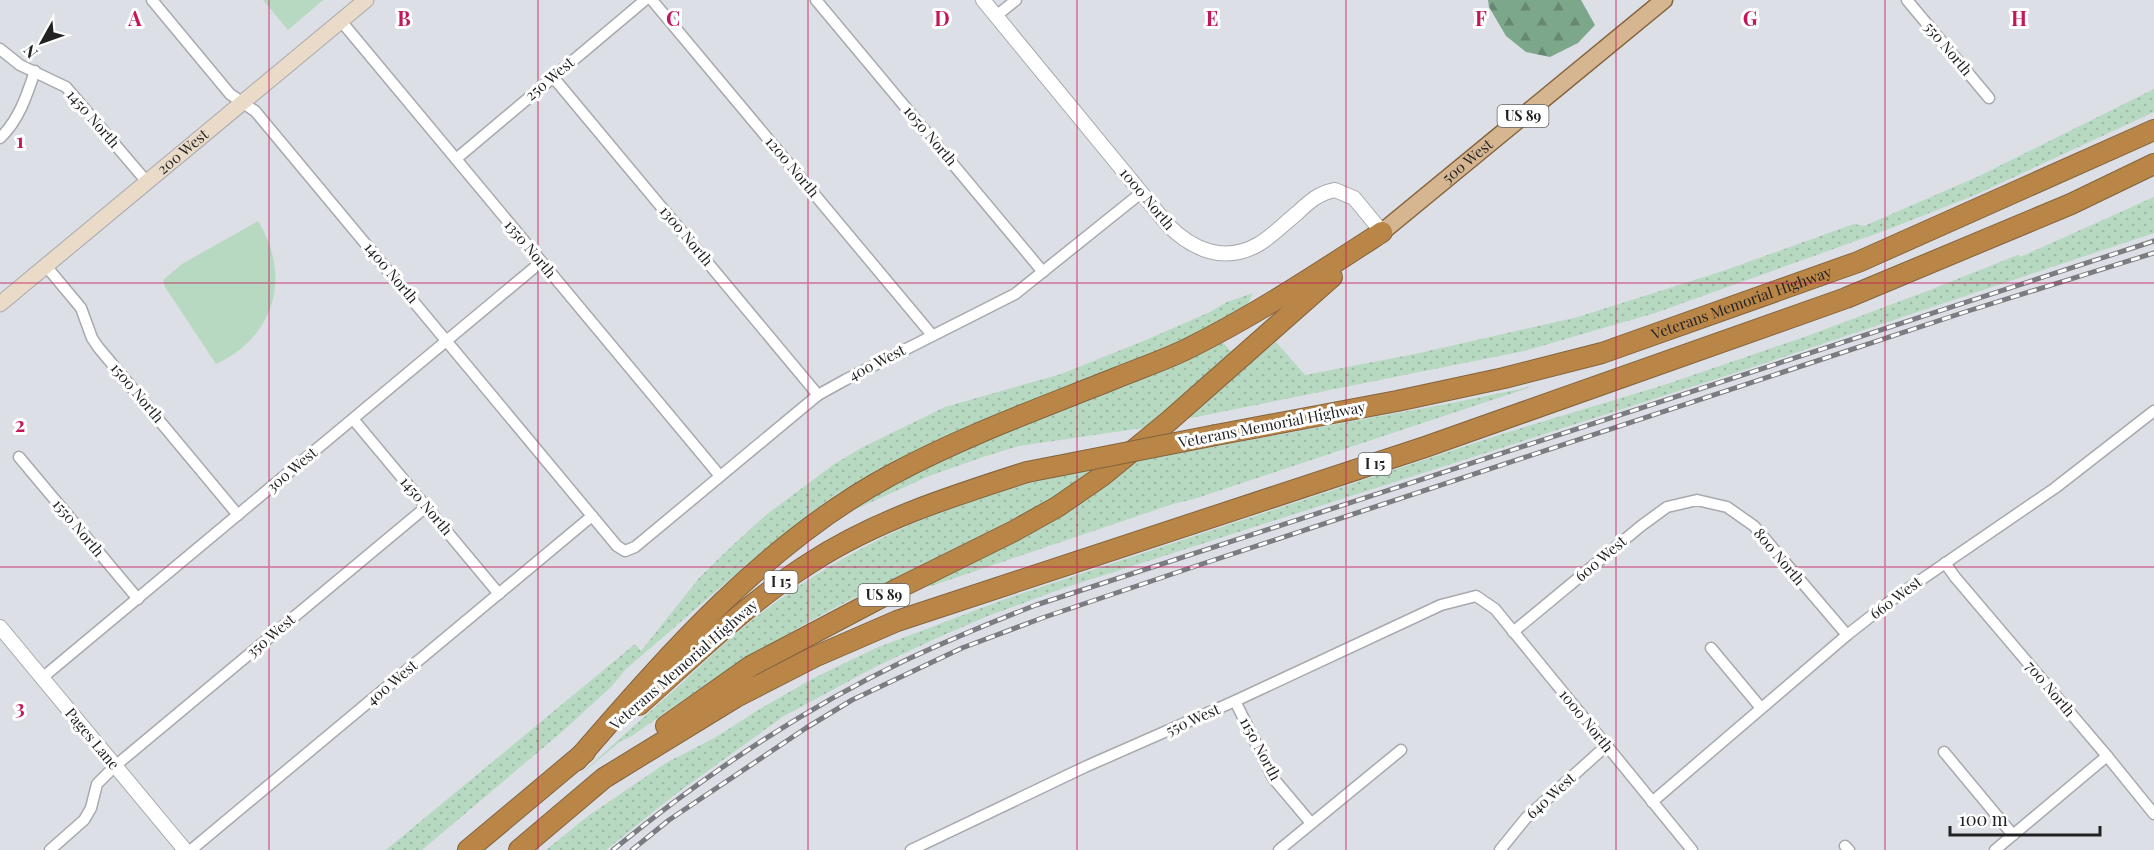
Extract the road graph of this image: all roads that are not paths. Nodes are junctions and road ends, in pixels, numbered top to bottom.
1 (152, 0) edge
2 (366, 0) edge
3 (645, 0) edge
4 (652, 0) edge
5 (816, 0) edge
6 (983, 0) edge
7 (1016, 0) edge
8 (1664, 0) edge
9 (1907, 0) edge
10 (996, 16) junction
11 (341, 21) junction
12 (0, 49) edge
13 (35, 71) junction
14 (553, 77) junction
15 (1989, 98) dead end
16 (243, 102) junction
17 (2154, 130) edge
18 (0, 138) edge
19 (456, 159) junction
20 (2154, 164) edge
21 (147, 182) junction
22 (1141, 193) junction
23 (1382, 232) junction
24 (541, 261) junction
25 (46, 266) junction
26 (1043, 272) junction
27 (0, 304) edge
28 (932, 335) junction
29 (447, 340) junction
30 (818, 395) junction
31 (2154, 411) edge
32 (353, 419) junction
33 (19, 457) dead end
34 (720, 476) junction
35 (1697, 500) joint
36 (426, 507) junction
37 (238, 515) junction
38 (592, 516) junction
39 (625, 551) joint
40 (1945, 563) junction
41 (499, 594) junction
42 (1476, 596) joint
43 (138, 599) junction
44 (0, 627) edge
45 (1513, 632) junction
46 (1847, 635) junction
47 (1711, 648) dead end
48 (42, 678) junction
49 (1235, 701) junction
50 (1761, 708) junction
51 (1606, 746) junction
52 (1401, 750) dead end
53 (1944, 753) dead end
54 (2107, 756) junction
55 (577, 760) junction
56 (115, 766) junction
57 (604, 778) junction
58 (1652, 802) junction
59 (2154, 814) edge
60 (1311, 823) junction
61 (2013, 835) junction
62 (50, 850) edge
63 (185, 850) edge
64 (191, 850) edge
65 (468, 850) edge
66 (519, 850) edge
67 (911, 850) edge
68 (1279, 850) edge
69 (1500, 850) edge
70 (1692, 850) edge
71 (1995, 850) edge

1 - 16 street, 1400 North
2 - 11 main road, 200 West
3 - 14 street, 250 West
4 - 28 street, 1200 North
5 - 26 street, 1050 North
6 - 10 street, 1000 North
7 - 10 street
8 - 23 main road, 500 West / US 89
9 - 15 street, 550 North
10 - 22 street, 1000 North
11 - 16 main road, 200 West
11 - 19 street, 1350 North
12 - 13 street, 1450 North
13 - 18 street
13 - 21 street, 1450 North
14 - 19 street, 250 West
14 - 30 street, 1300 North
16 - 21 main road, 200 West
16 - 29 street, 1400 North
17 - 55 highway, Veterans Memorial Highway / I 15, bridge
19 - 24 street, 1350 North
20 - 57 highway, Veterans Memorial Highway / I 15
21 - 25 main road, 200 West
22 - 23 street, 1000 North
22 - 26 street, 400 West
23 - 55 highway, US 89
23 - 57 highway, US 89
24 - 29 street, 300 West
24 - 34 street, 1350 North
25 - 27 main road, 200 West
25 - 37 street, 1500 North
26 - 28 street, 400 West
28 - 30 street, 400 West
29 - 32 street, 300 West
29 - 38 street, 1400 North
30 - 34 street, 400 West
31 - 40 street, 660 West
32 - 36 street, 1450 North
32 - 37 street, 300 West
33 - 43 street, 1550 North
34 - 39 street, 400 West
35 - 45 street, 600 West
35 - 46 street, 800 North
36 - 41 street, 1450 North
36 - 56 street, 350 West
37 - 43 street, 300 West
38 - 39 street, 1400 North
38 - 41 street, 400 West
40 - 46 street, 660 West
40 - 54 street, 700 North
41 - 64 street, 400 West
42 - 45 street, 1000 North
42 - 49 street, 550 West
43 - 48 street, 300 West
44 - 48 street, Pages Lane
45 - 51 street, 1000 North
46 - 50 street, 660 West
47 - 50 street
48 - 56 street, Pages Lane
49 - 60 street, 1150 North
49 - 67 street, 550 West
50 - 58 street, 660 West
51 - 58 street, 1000 North
51 - 69 street, 640 West
52 - 60 street
53 - 61 street
54 - 59 street, 700 North
54 - 61 street
55 - 65 highway, Veterans Memorial Highway / I 15
56 - 62 street, 350 West
56 - 63 street, Pages Lane
57 - 66 highway, Veterans Memorial Highway / I 15
58 - 70 street, 1000 North
60 - 68 street
61 - 71 street

